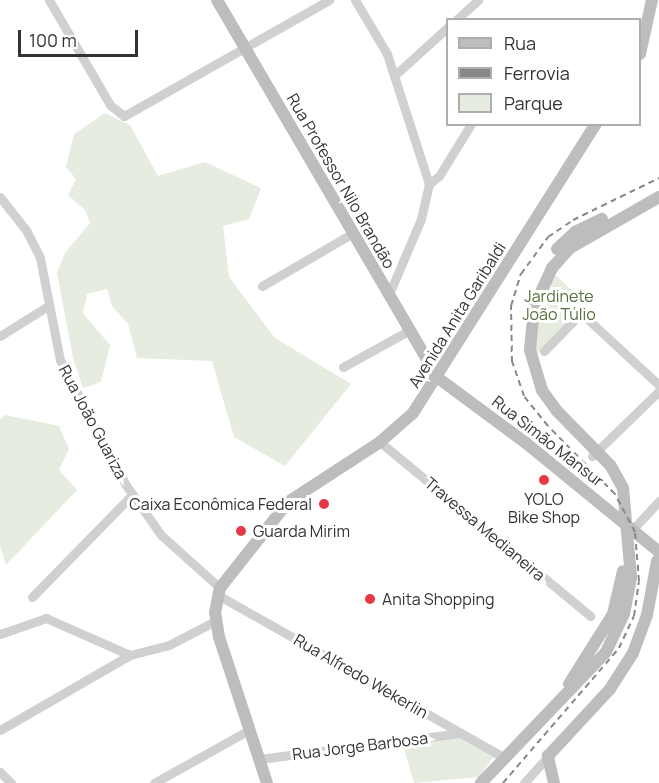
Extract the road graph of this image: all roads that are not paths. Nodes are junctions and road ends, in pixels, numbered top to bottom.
1 (49, 0) edge
2 (217, 0) edge
3 (329, 0) edge
4 (355, 0) edge
5 (478, 0) edge
6 (652, 0) edge
7 (458, 18) edge
8 (446, 28) edge
9 (641, 46) edge
10 (245, 48) junction
11 (395, 75) junction
12 (470, 126) edge
13 (595, 126) edge
14 (429, 184) junction
15 (659, 196) edge
16 (0, 197) edge
17 (353, 233) junction
18 (262, 286) dead end
19 (389, 294) junction
20 (48, 306) junction
21 (410, 330) junction
22 (0, 336) edge
23 (544, 351) dead end
24 (343, 367) dead end
25 (438, 378) junction
26 (659, 385) edge
27 (659, 391) edge
28 (380, 442) junction
29 (594, 454) junction
30 (132, 495) junction
31 (659, 501) edge
32 (630, 528) junction
33 (645, 545) junction
34 (630, 554) junction
35 (658, 558) edge
36 (219, 591) junction
37 (32, 597) dead end
38 (590, 616) dead end
39 (215, 621) junction
40 (0, 634) edge
41 (130, 655) junction
42 (560, 697) junction
43 (0, 730) edge
44 (249, 730) junction
45 (461, 733) junction
46 (548, 756) junction
47 (503, 757) junction
48 (259, 759) junction
49 (0, 772) edge
50 (11, 783) edge
51 (154, 783) edge
52 (267, 783) edge
53 (482, 783) edge
54 (525, 783) edge
55 (554, 783) edge

1 - 10 street
2 - 10 main road, Rua Professor Nilo Brandão
3 - 10 street
4 - 11 street
5 - 7 street
6 - 9 main road
8 - 11 street
10 - 17 main road, Rua Professor Nilo Brandão
11 - 14 street
12 - 14 street
13 - 25 main road, Avenida Anita Garibaldi
14 - 19 street
15 - 29 main road
16 - 20 street, Rua João Guariza
17 - 18 street
17 - 19 main road, Rua Professor Nilo Brandão
19 - 21 main road, Rua Professor Nilo Brandão
20 - 22 street
20 - 30 street, Rua João Guariza
21 - 24 street
21 - 25 main road, Rua Professor Nilo Brandão
23 - 26 street
25 - 28 main road, Avenida Anita Garibaldi
25 - 32 main road, Rua Simão Mansur
27 - 29 street
28 - 36 main road, Avenida Anita Garibaldi
28 - 38 street, Travessa Medianeira
29 - 32 main road
30 - 36 street, Rua João Guariza
30 - 37 street
31 - 32 street
32 - 33 main road, Rua Simão Mansur
32 - 34 main road
32 - 35 main road, Rua Simão Mansur
32 - 42 main road
33 - 34 main road
33 - 35 main road, Rua Simão Mansur
34 - 42 main road
35 - 46 main road
36 - 39 main road
36 - 45 street, Rua Alfredo Wekerlin
39 - 41 street
39 - 44 main road
40 - 41 street
41 - 43 street
42 - 47 main road
44 - 48 main road
44 - 51 street
45 - 47 street, Rua Alfredo Wekerlin
45 - 48 street, Rua Jorge Barbosa
46 - 54 street
46 - 55 main road
47 - 53 main road
48 - 52 main road
49 - 50 street

